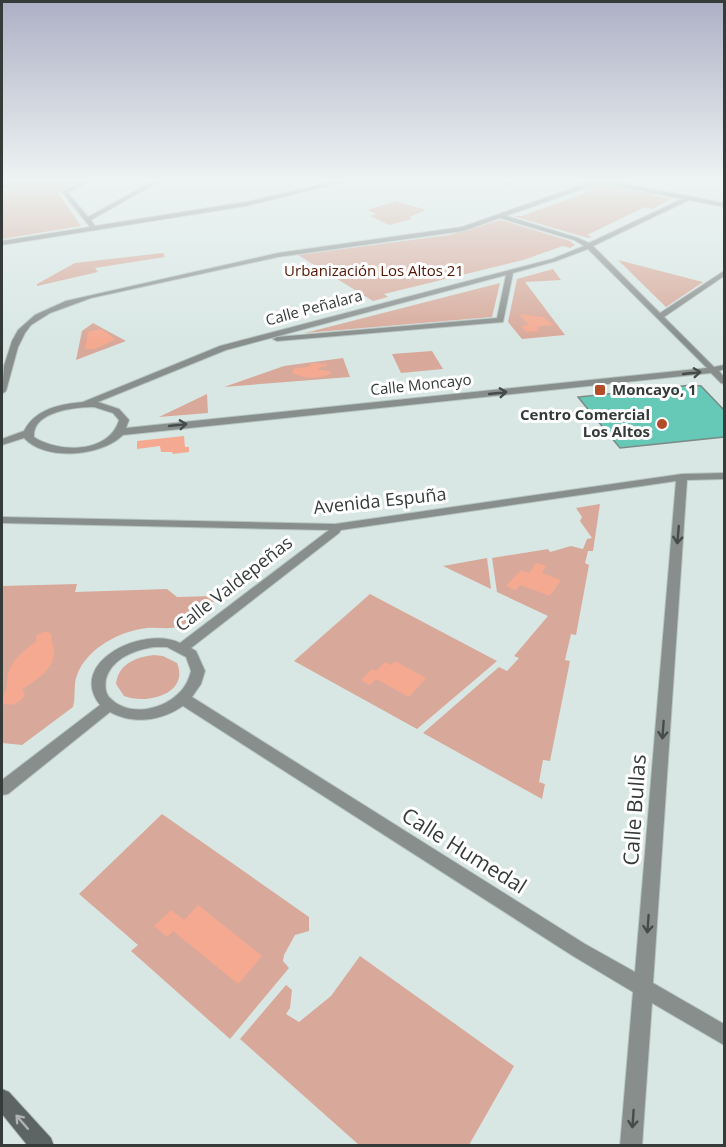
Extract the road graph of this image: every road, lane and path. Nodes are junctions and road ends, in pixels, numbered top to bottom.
1 (62, 233) edge
2 (444, 233) edge
3 (555, 233) edge
4 (618, 233) edge
5 (2, 243) edge
6 (590, 246) junction
7 (510, 272) junction
8 (724, 273) edge
9 (660, 316) junction
10 (248, 341) junction
11 (724, 367) edge
12 (714, 371) junction
13 (724, 381) edge
14 (2, 391) edge
15 (85, 404) junction
16 (120, 432) junction
17 (28, 433) junction
18 (2, 442) edge
19 (724, 476) edge
20 (682, 477) junction
21 (2, 520) edge
22 (335, 527) junction
23 (182, 648) junction
24 (183, 699) junction
25 (108, 706) junction
26 (2, 789) edge
27 (643, 988) junction
28 (724, 1035) edge
29 (2, 1099) edge
30 (43, 1146) edge
31 (631, 1146) edge

1 - 5 street
2 - 14 street
3 - 6 street
4 - 6 street, Calle Peñalara
6 - 7 street, Calle Peñalara
6 - 9 street
7 - 10 street, Calle Peñalara
7 - 10 street
8 - 9 street
9 - 12 street
10 - 15 street, Calle Peñalara
11 - 12 street, Calle Moncayo
12 - 13 street
16 -> 12 street, Calle Moncayo
15 - 16 street
15 - 17 street
16 - 17 street
17 - 18 street
19 - 20 street, Avenida Espuña
20 - 22 street, Avenida Espuña
20 -> 27 street, Calle Bullas
21 - 22 street, Avenida Espuña
22 - 23 street, Calle Valdepeñas
23 - 24 street
23 - 25 street
24 - 25 street
24 - 27 street, Calle Humedal
25 - 26 street
27 - 28 street, Calle Humedal
27 -> 31 street, Calle Bullas
30 -> 29 street

